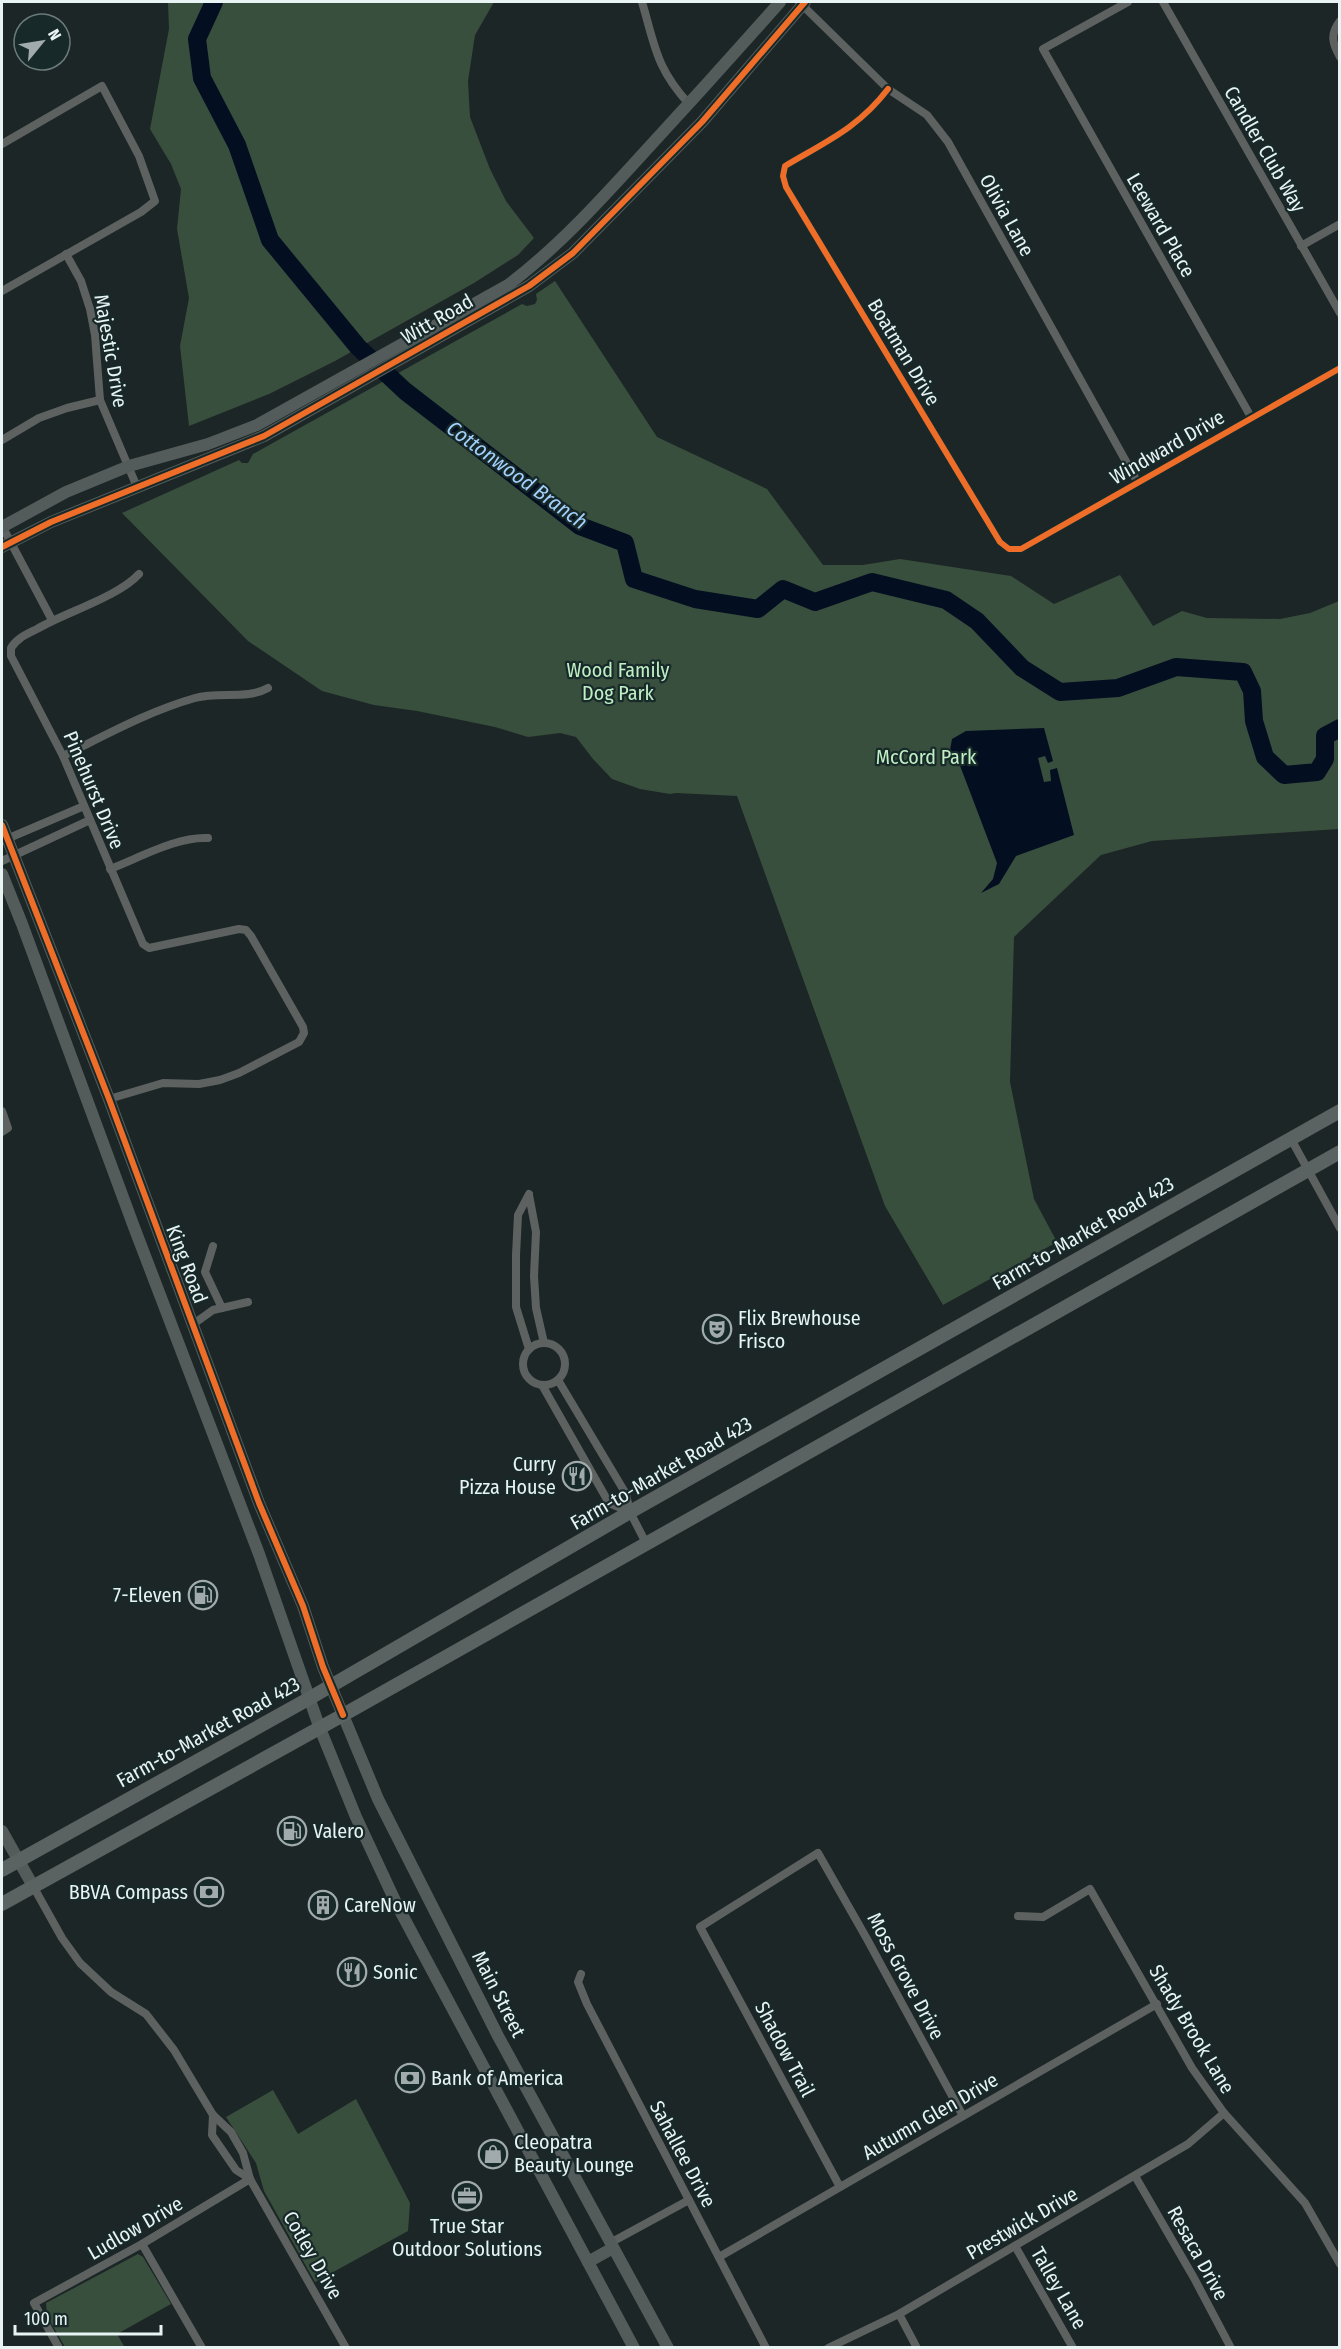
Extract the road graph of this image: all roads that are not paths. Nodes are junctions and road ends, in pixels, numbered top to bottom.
1 (642, 2) edge
2 (780, 2) edge
3 (1128, 2) edge
4 (1163, 2) edge
5 (802, 3) edge
6 (1340, 21) edge
7 (1340, 57) edge
8 (888, 89) junction
9 (689, 104) junction
10 (705, 119) junction
11 (2, 144) edge
12 (1340, 224) edge
13 (1301, 246) junction
14 (66, 254) junction
15 (2, 291) edge
16 (1340, 313) edge
17 (443, 329) junction
18 (1340, 368) edge
19 (100, 400) junction
20 (1251, 417) junction
21 (249, 436) junction
22 (2, 440) edge
23 (129, 466) junction
24 (1138, 483) junction
25 (137, 487) junction
26 (2, 526) edge
27 (6, 545) edge
28 (1009, 549) joint
29 (139, 574) dead end
30 (52, 620) junction
31 (268, 688) dead end
32 (63, 756) junction
33 (84, 806) junction
34 (90, 820) junction
35 (2, 825) edge
36 (208, 838) dead end
37 (4, 840) edge
38 (14, 855) junction
39 (2, 861) edge
40 (110, 869) junction
41 (2, 874) edge
42 (109, 1099) junction
43 (90, 1106) junction
44 (2, 1111) edge
45 (1340, 1111) edge
46 (5, 1130) edge
47 (1291, 1139) junction
48 (1340, 1152) edge
49 (1308, 1170) junction
50 (1340, 1228) edge
51 (213, 1246) dead end
52 (248, 1302) dead end
53 (222, 1308) junction
54 (192, 1325) junction
55 (174, 1332) junction
56 (544, 1343) junction
57 (529, 1349) junction
58 (558, 1380) junction
59 (542, 1385) junction
60 (630, 1512) junction
61 (646, 1543) junction
62 (278, 1546) junction
63 (259, 1554) junction
64 (331, 1686) junction
65 (310, 1698) junction
66 (343, 1714) junction
67 (319, 1726) junction
68 (2, 1831) edge
69 (818, 1853) joint
70 (19, 1860) junction
71 (2, 1870) edge
72 (33, 1886) junction
73 (2, 1904) edge
74 (1018, 1916) dead end
75 (581, 1974) dead end
76 (1157, 2004) junction
77 (1224, 2113) junction
78 (213, 2115) junction
79 (963, 2116) junction
80 (1134, 2176) junction
81 (250, 2179) junction
82 (840, 2187) junction
83 (688, 2200) junction
84 (142, 2244) junction
85 (612, 2246) junction
86 (1016, 2246) junction
87 (719, 2257) junction
88 (588, 2262) junction
89 (1340, 2264) edge
90 (899, 2314) junction
91 (59, 2348) edge
92 (202, 2348) edge
93 (346, 2348) edge
94 (634, 2348) edge
95 (668, 2348) edge
96 (766, 2348) edge
97 (828, 2348) edge
98 (917, 2348) edge
99 (1073, 2348) edge
100 (1231, 2348) edge

1 - 9 street
2 - 9 street, Witt Road
3 - 20 street, Leeward Place
4 - 13 street, Candler Club Way
5 - 8 street, Olivia Lane
5 - 10 street, Witt Road
6 - 7 street
8 - 24 street, Olivia Lane
8 - 28 street, Boatman Drive
9 - 10 street
9 - 17 street, Witt Road
10 - 17 street, Witt Road
11 - 14 street
12 - 13 street
13 - 16 street, Candler Club Way
14 - 15 street
14 - 19 street, Majestic Drive
17 - 21 street, Witt Road
18 - 20 street, Windward Drive
19 - 22 street
19 - 23 street, Majestic Drive
20 - 24 street, Windward Drive
21 - 23 street, Witt Road
21 - 25 street, Witt Road
23 - 25 street, Majestic Drive
23 - 26 street, Witt Road
24 - 28 street, Windward Drive
25 - 27 street, Witt Road
26 - 27 street
27 - 30 street
29 - 30 street
30 - 32 street, Pinehurst Drive
31 - 32 street
32 - 33 street, Pinehurst Drive
33 - 34 street, Pinehurst Drive
33 - 37 street
34 - 38 street
34 - 40 street, Pinehurst Drive
35 - 37 street, King Road
36 - 40 street
37 - 38 street, King Road
38 - 39 street
38 - 42 street, King Road
40 - 42 street, Pinehurst Drive
41 - 43 street, King Road
42 - 43 street
42 - 54 street, King Road
43 - 55 street, King Road
44 - 46 street
45 - 47 main road, Farm-to-Market Road 423
47 - 49 street
47 - 60 main road, Farm-to-Market Road 423
48 - 49 main road
49 - 50 street
49 - 61 main road
51 - 53 street
52 - 53 street
53 - 54 street
54 - 55 street
54 - 62 street, King Road
55 - 63 street, King Road
56 - 57 street
56 - 57 street
56 - 58 street
57 - 59 street
58 - 59 street
58 - 60 street
59 - 60 street
60 - 61 street
60 - 64 main road, Farm-to-Market Road 423
61 - 66 main road
62 - 63 street
62 - 64 street, King Road
63 - 65 street, King Road
64 - 65 main road, Farm-to-Market Road 423
64 - 66 street, King Road
65 - 67 street, King Road
65 - 70 main road, Farm-to-Market Road 423
66 - 67 main road
66 - 85 street, Main Street
67 - 72 main road
67 - 88 street
68 - 70 street
69 - 79 street, Moss Grove Drive
69 - 82 street, Shadow Trail
70 - 71 main road, Farm-to-Market Road 423
70 - 72 street
72 - 73 main road
72 - 78 street
74 - 76 street, Shady Brook Lane
75 - 83 street, Sahallee Drive
76 - 77 street, Shady Brook Lane
76 - 79 street, Autumn Glen Drive
77 - 80 street, Prestwick Drive
77 - 89 street, Shady Brook Lane
78 - 81 street, Cotley Drive
78 - 81 street, Cotley Drive
79 - 82 street, Autumn Glen Drive
80 - 86 street, Prestwick Drive
80 - 100 street, Resaca Drive
81 - 84 street, Ludlow Drive
81 - 93 street, Cotley Drive
82 - 87 street, Autumn Glen Drive
83 - 85 street
83 - 87 street, Sahallee Drive
84 - 91 street, Ludlow Drive
84 - 92 street
85 - 88 street
85 - 95 street, Main Street
86 - 90 street, Prestwick Drive
86 - 99 street, Talley Lane
87 - 96 street, Sahallee Drive
88 - 94 street
90 - 97 street, Prestwick Drive
90 - 98 street

